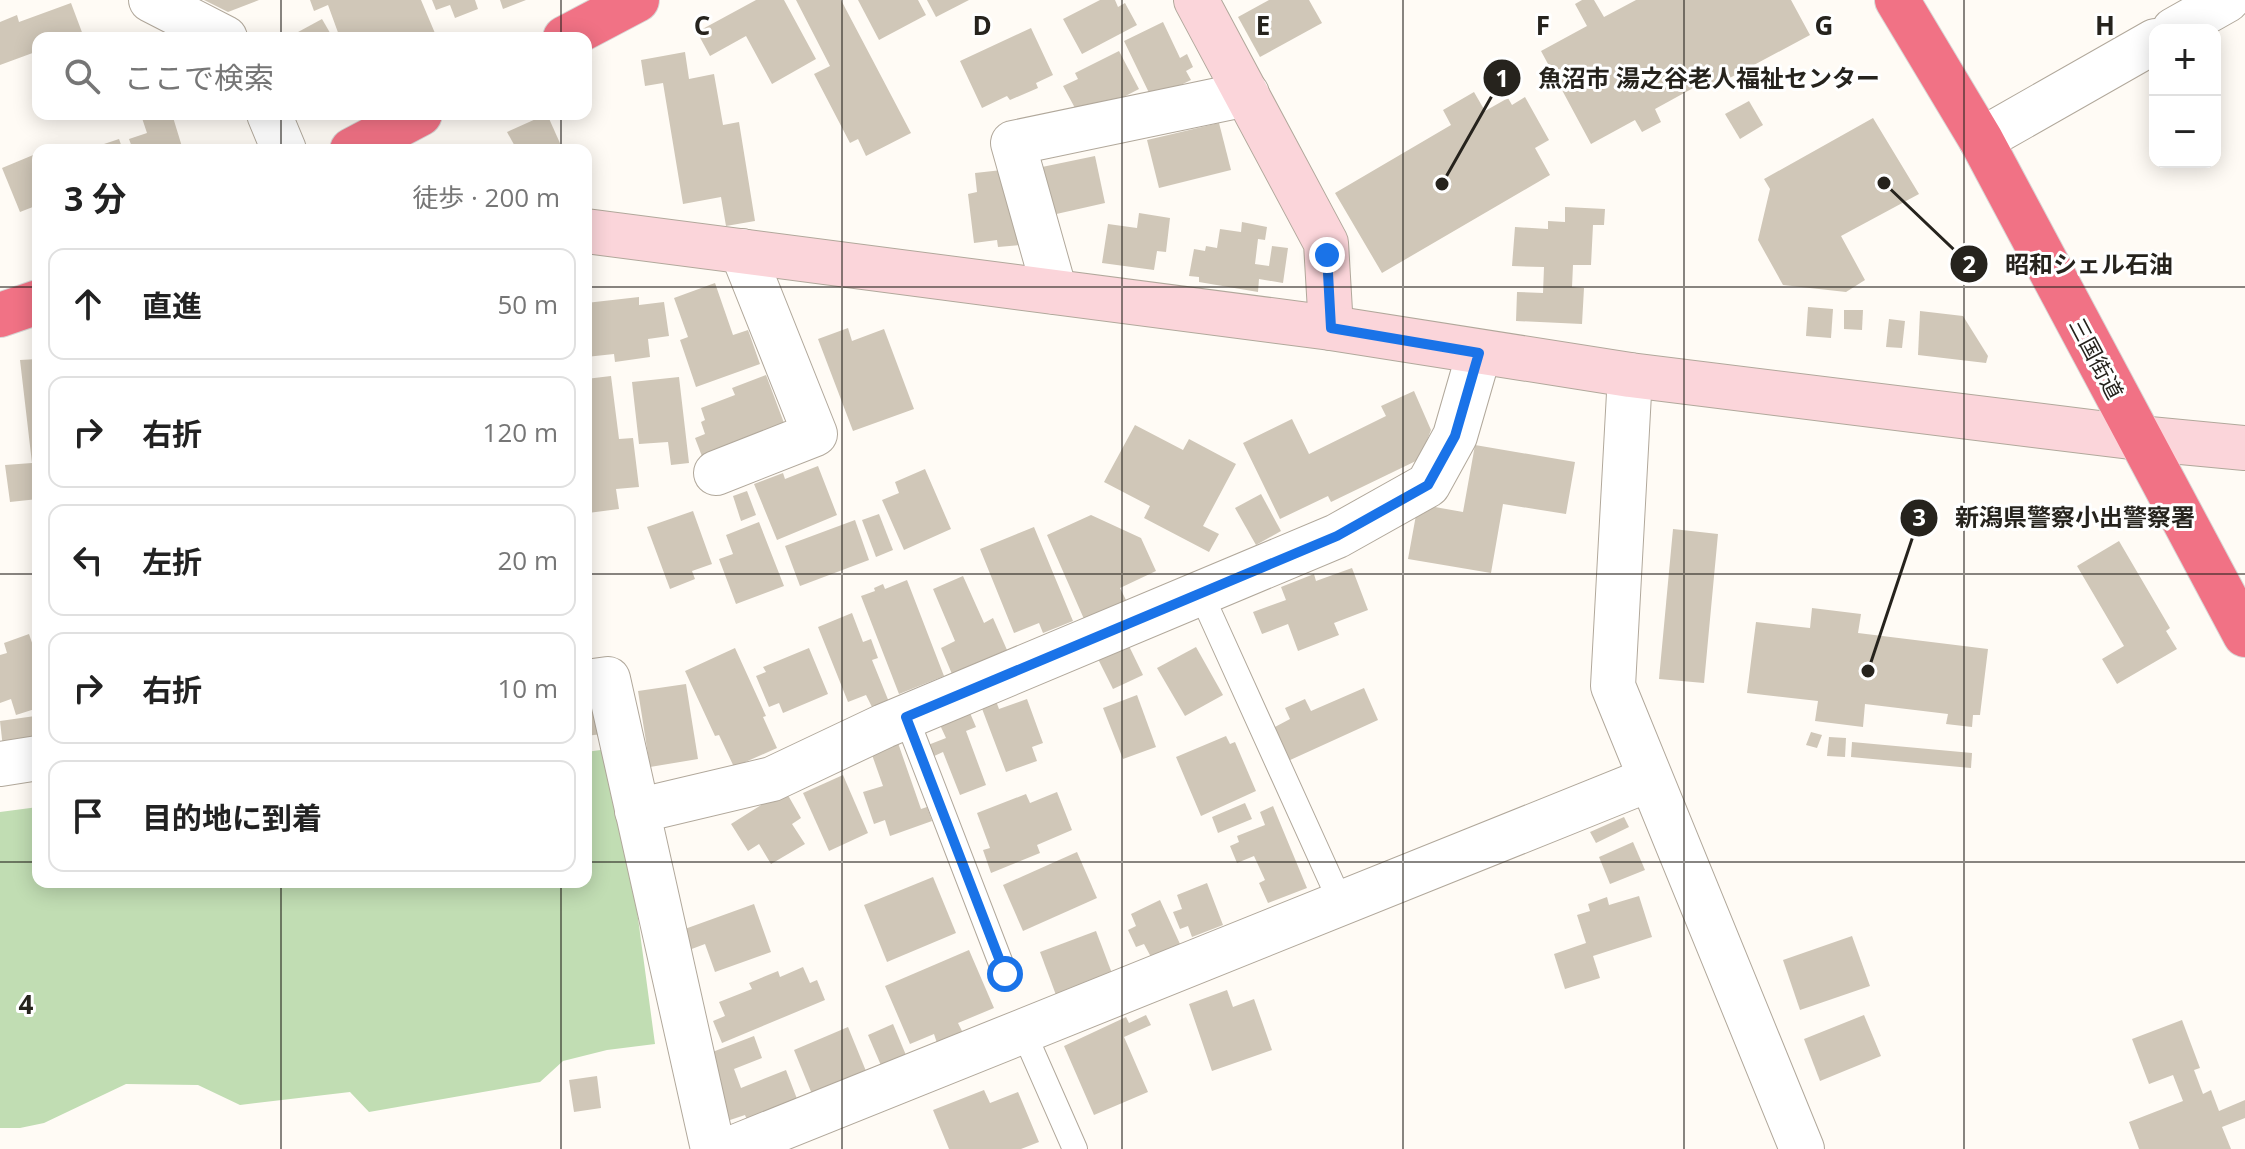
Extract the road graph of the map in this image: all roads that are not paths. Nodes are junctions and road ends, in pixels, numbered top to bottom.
1 (151, 0) edge
2 (637, 0) edge
3 (1196, 0) edge
4 (1897, 0) edge
5 (2227, 0) edge
6 (2185, 24) edge
7 (213, 32) edge
8 (576, 32) edge
9 (2149, 44) edge
10 (1247, 94) junction
11 (272, 120) edge
12 (410, 120) edge
13 (1981, 140) junction
14 (282, 144) edge
15 (371, 144) edge
16 (592, 232) edge
17 (742, 251) junction
18 (1055, 292) junction
19 (32, 304) edge
20 (0, 315) edge
21 (1331, 328) junction
22 (1479, 353) junction
23 (1630, 375) junction
24 (2139, 438) junction
25 (2245, 448) edge
26 (716, 473) dead end
27 (1201, 594) junction
28 (2245, 635) edge
29 (592, 681) edge
30 (906, 717) junction
31 (32, 759) edge
32 (0, 764) edge
33 (1650, 779) junction
34 (637, 811) junction
35 (1341, 903) junction
36 (1005, 974) dead end
37 (1023, 1031) junction
38 (713, 1149) edge
39 (730, 1149) edge
40 (1075, 1149) edge
41 (1802, 1149) edge

1 - 7 street
2 - 8 highway
3 - 10 street
4 - 13 highway, 三国街道
5 - 6 street
9 - 13 street
10 - 18 street
10 - 21 street
11 - 14 street
12 - 15 highway
13 - 24 highway, 三国街道
16 - 17 street
17 - 18 street
17 - 26 street
18 - 21 street
19 - 20 highway
21 - 22 street
22 - 23 street
22 - 27 street
23 - 24 street
23 - 33 street
24 - 25 street
24 - 28 highway, 三国街道
27 - 30 street
27 - 35 lane
29 - 34 street
30 - 34 street
30 - 36 lane
31 - 32 street
33 - 35 street
33 - 41 street
34 - 38 street
35 - 37 street
37 - 39 street
37 - 40 lane

